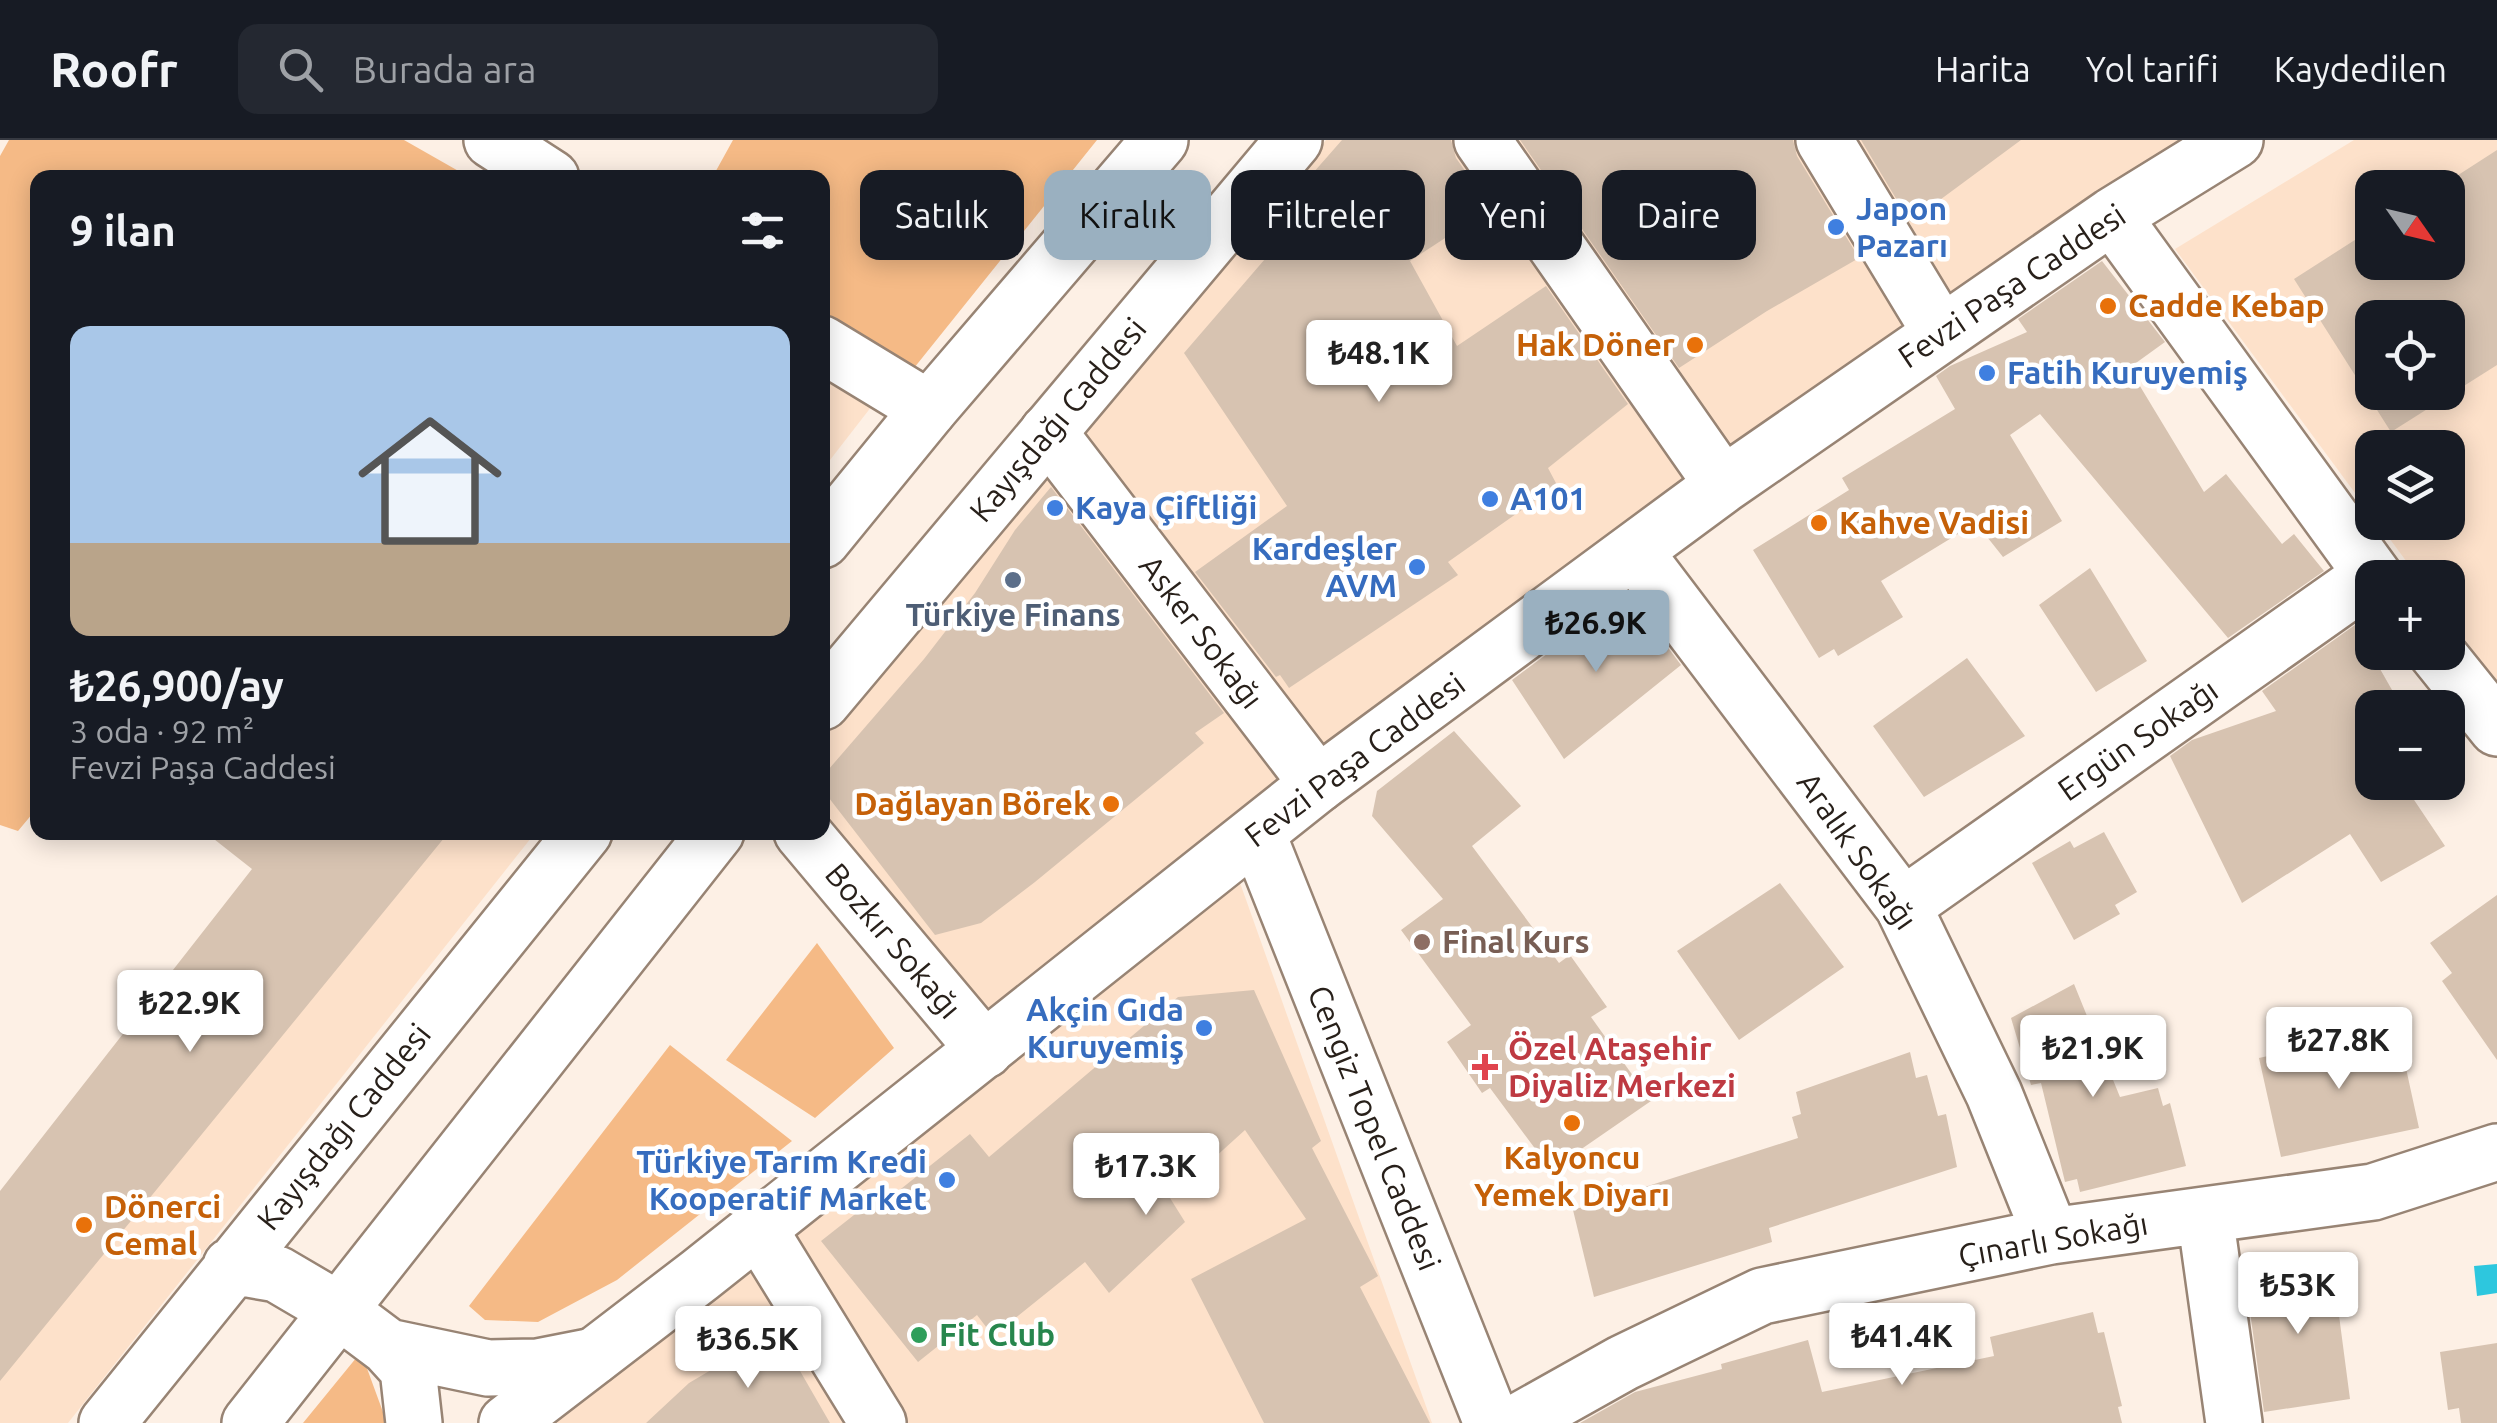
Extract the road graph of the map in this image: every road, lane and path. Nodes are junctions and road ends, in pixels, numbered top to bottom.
1 (492, 140) edge
2 (1160, 140) edge
3 (1294, 140) edge
4 (1482, 140) edge
5 (1824, 140) edge
6 (2235, 140) edge
7 (2160, 159) edge
8 (539, 170) edge
9 (2112, 216) junction
10 (1941, 333) junction
11 (830, 349) edge
12 (928, 410) junction
13 (1048, 432) junction
14 (1723, 485) junction
15 (830, 530) edge
16 (1634, 551) junction
17 (2362, 560) edge
18 (2355, 589) edge
19 (2450, 670) edge
20 (830, 692) edge
21 (2497, 728) edge
22 (1318, 784) junction
23 (1257, 834) junction
24 (577, 840) edge
25 (710, 840) edge
26 (809, 840) edge
27 (1904, 906) junction
28 (985, 1050) junction
29 (2497, 1152) edge
30 (2205, 1215) junction
31 (758, 1228) junction
32 (2052, 1236) junction
33 (231, 1266) junction
34 (340, 1311) junction
35 (388, 1347) junction
36 (594, 1356) junction
37 (107, 1423) edge
38 (250, 1423) edge
39 (414, 1423) edge
40 (506, 1423) edge
41 (878, 1423) edge
42 (1492, 1423) edge
43 (1516, 1423) edge
44 (2234, 1423) edge

1 - 8 street
2 - 12 street
3 - 13 street, Kayışdağı Caddesi
4 - 14 street
5 - 10 street
6 - 7 street, Fevzi Paşa Caddesi
7 - 9 street, Fevzi Paşa Caddesi
9 - 10 street, Fevzi Paşa Caddesi
9 - 17 street
10 - 14 street, Fevzi Paşa Caddesi
11 - 12 street
12 - 15 street
13 - 20 street, Kayışdağı Caddesi
13 - 22 street, Asker Sokağı
14 - 16 street, Fevzi Paşa Caddesi
16 - 22 street, Fevzi Paşa Caddesi
16 - 27 street, Aralık Sokağı
18 - 27 street, Ergün Sokağı
19 - 21 street
22 - 23 street, Fevzi Paşa Caddesi
23 - 28 street, Fevzi Paşa Caddesi
23 - 42 street, Cengiz Topel Caddesi
24 - 33 street, Kayışdağı Caddesi
25 - 34 street
26 - 28 street, Bozkır Sokağı
27 - 32 street, Aralık Sokağı
28 - 31 street, Fevzi Paşa Caddesi
29 - 30 street, Çınarlı Sokağı
30 - 32 street, Çınarlı Sokağı
30 - 44 street
31 - 36 street, Fevzi Paşa Caddesi
31 - 41 street
32 - 43 street, Çınarlı Sokağı
33 - 34 street
33 - 37 street, Kayışdağı Caddesi
34 - 35 street
34 - 38 street
35 - 36 street
35 - 39 street
36 - 40 street, Fevzi Paşa Caddesi

